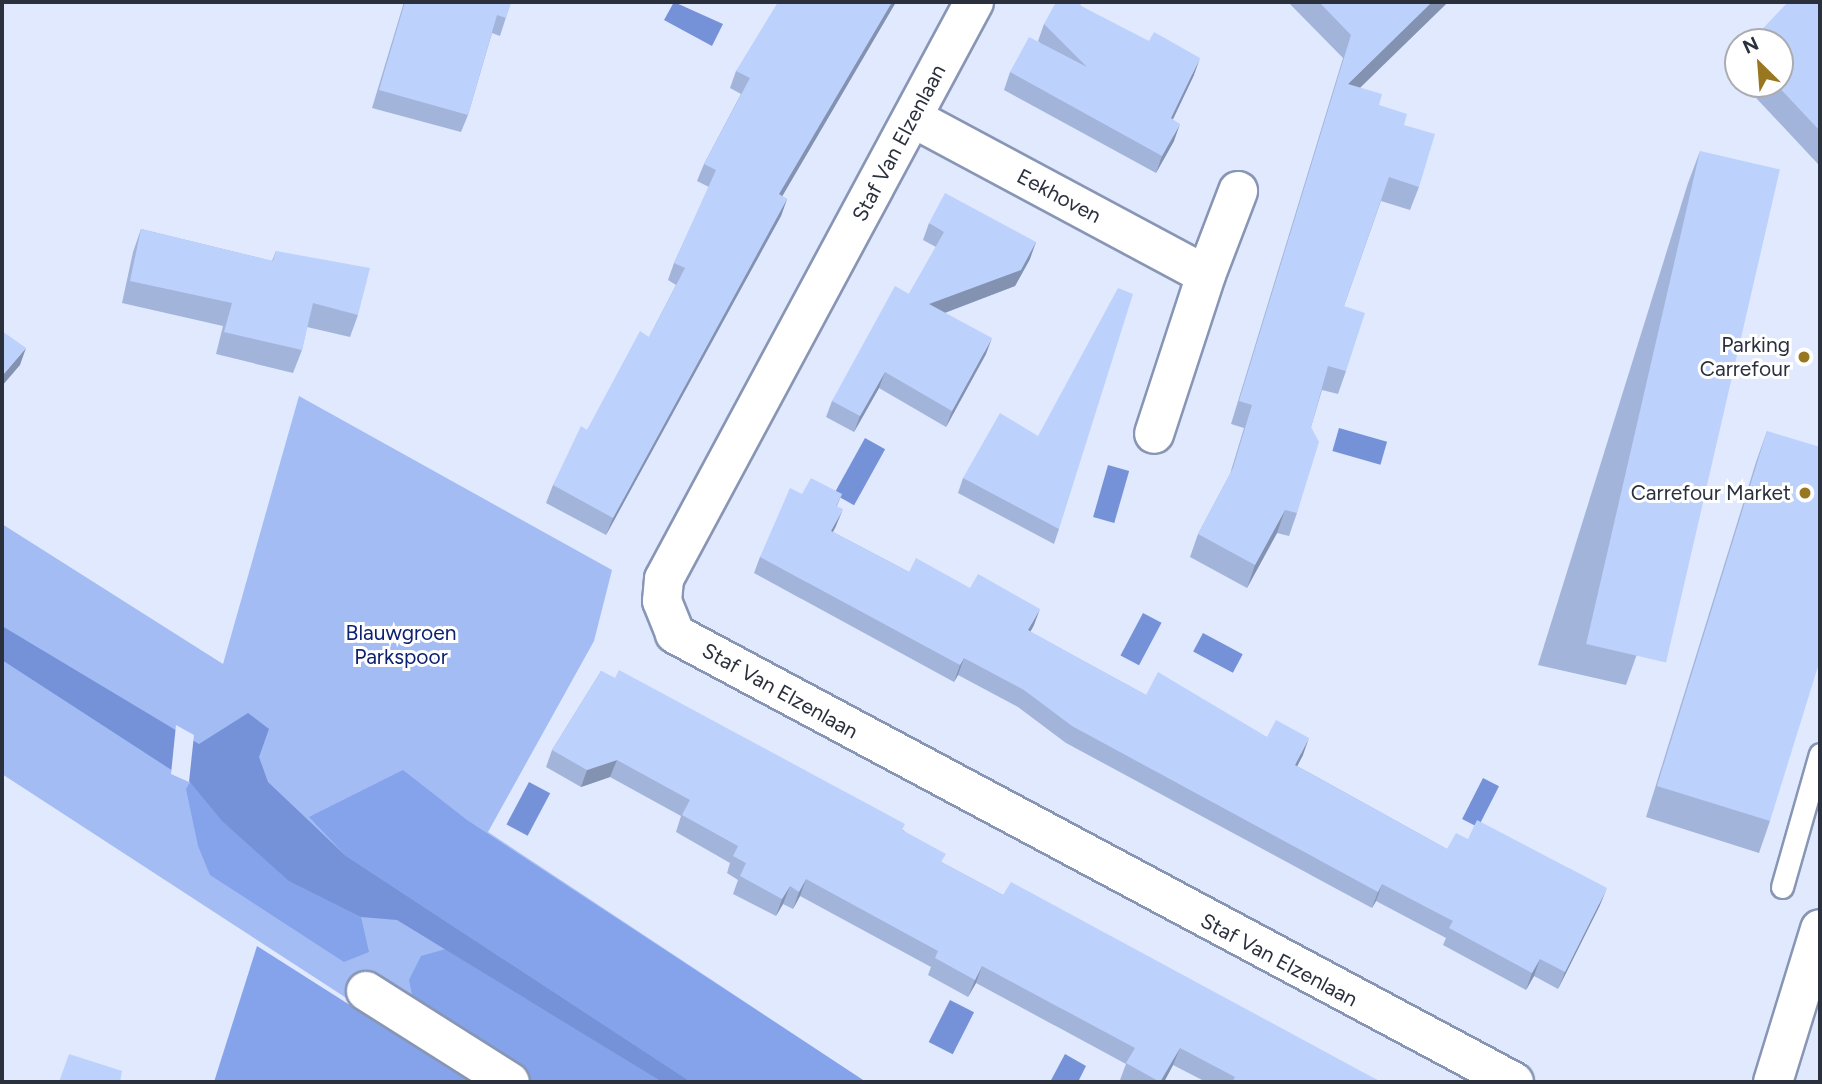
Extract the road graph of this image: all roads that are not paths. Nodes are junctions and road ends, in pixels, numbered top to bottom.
1 (974, 2) edge
2 (913, 118) junction
3 (1238, 191) dead end
4 (1206, 275) junction
5 (1154, 434) dead end
6 (1820, 754) edge
7 (1782, 887) dead end
8 (1820, 929) edge
9 (366, 990) dead end
10 (1777, 1068) edge
11 (510, 1082) edge
12 (1514, 1082) edge

1 - 2 street, Staf Van Elzenlaan
2 - 4 street, Eekhoven
2 - 12 street, Staf Van Elzenlaan
3 - 4 street
4 - 5 street
6 - 7 lane
8 - 10 street
9 - 11 street

